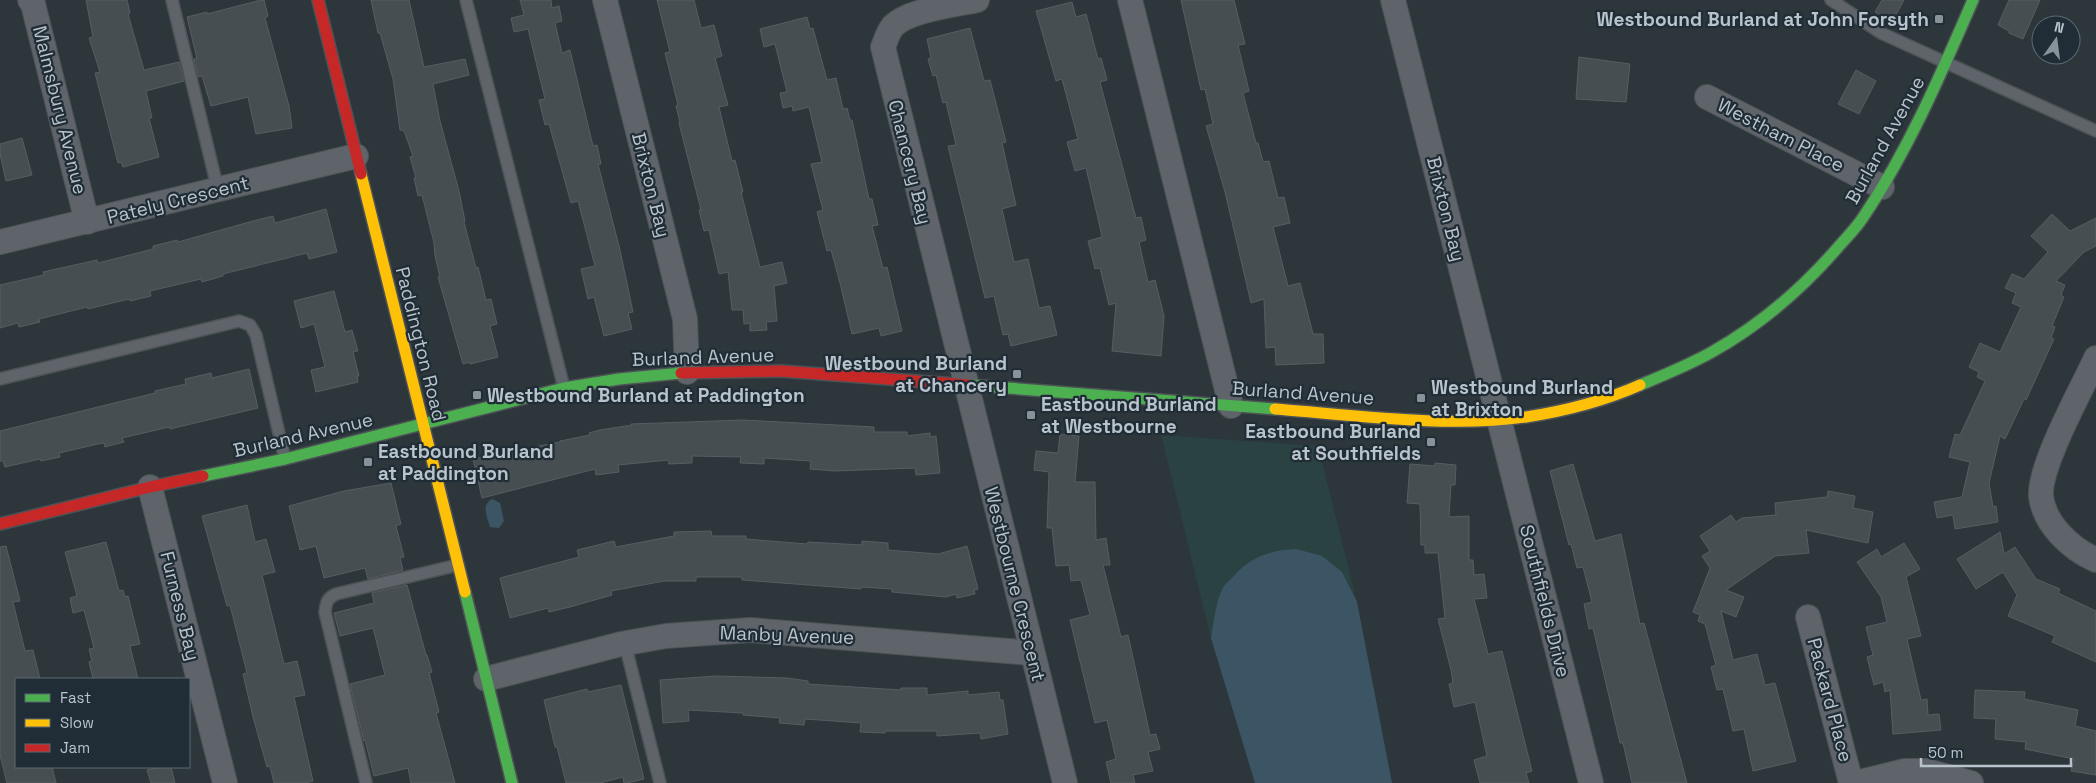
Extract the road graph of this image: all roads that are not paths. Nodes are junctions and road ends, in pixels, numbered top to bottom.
1 (30, 0) edge
2 (172, 0) edge
3 (318, 0) edge
4 (466, 0) edge
5 (606, 0) edge
6 (977, 0) edge
7 (1130, 0) edge
8 (1393, 0) edge
9 (1831, 0) edge
10 (1973, 0) edge
11 (1946, 62) junction
12 (1707, 97) dead end
13 (2096, 131) edge
14 (356, 156) junction
15 (1882, 187) junction
16 (218, 190) junction
17 (87, 222) junction
18 (0, 242) edge
19 (2096, 358) edge
20 (687, 372) junction
21 (0, 379) edge
22 (966, 385) junction
23 (564, 388) junction
24 (1231, 406) junction
25 (1498, 418) junction
26 (423, 424) junction
27 (286, 458) junction
28 (150, 487) junction
29 (0, 524) edge
30 (2096, 560) edge
31 (458, 565) junction
32 (1808, 617) dead end
33 (625, 644) junction
34 (1032, 653) junction
35 (486, 679) junction
36 (225, 783) edge
37 (366, 783) edge
38 (512, 783) edge
39 (660, 783) edge
40 (1065, 783) edge
41 (1591, 783) edge
42 (1851, 783) edge
43 (1856, 783) edge
44 (1972, 783) edge

1 - 17 street, Malmsbury Avenue
2 - 16 lane
3 - 14 street, Paddington Road
4 - 23 lane
5 - 20 street, Brixton Bay
6 - 22 street, Chancery Bay
7 - 24 street
8 - 25 street, Brixton Bay
9 - 11 lane
10 - 11 street, Burland Avenue
11 - 13 lane
11 - 15 street, Burland Avenue
12 - 15 street, Westham Place
14 - 16 street, Pately Crescent
14 - 26 street, Paddington Road
15 - 25 street, Burland Avenue
16 - 17 street, Pately Crescent
17 - 18 street, Pately Crescent
19 - 30 street
20 - 22 street, Burland Avenue
20 - 23 street, Burland Avenue
21 - 27 lane
22 - 24 street, Burland Avenue
22 - 34 street, Westbourne Crescent
23 - 26 street, Burland Avenue
24 - 25 street, Burland Avenue
25 - 41 street, Southfields Drive
26 - 27 street, Burland Avenue
26 - 31 street, Paddington Road
27 - 28 street, Burland Avenue
28 - 29 street, Burland Avenue
28 - 36 street, Furness Bay
31 - 35 street, Paddington Road
31 - 37 lane
32 - 42 street, Packard Place
33 - 34 street, Manby Avenue
33 - 35 street, Manby Avenue
33 - 39 lane
34 - 40 street, Westbourne Crescent
35 - 38 street, Paddington Road
43 - 44 street

